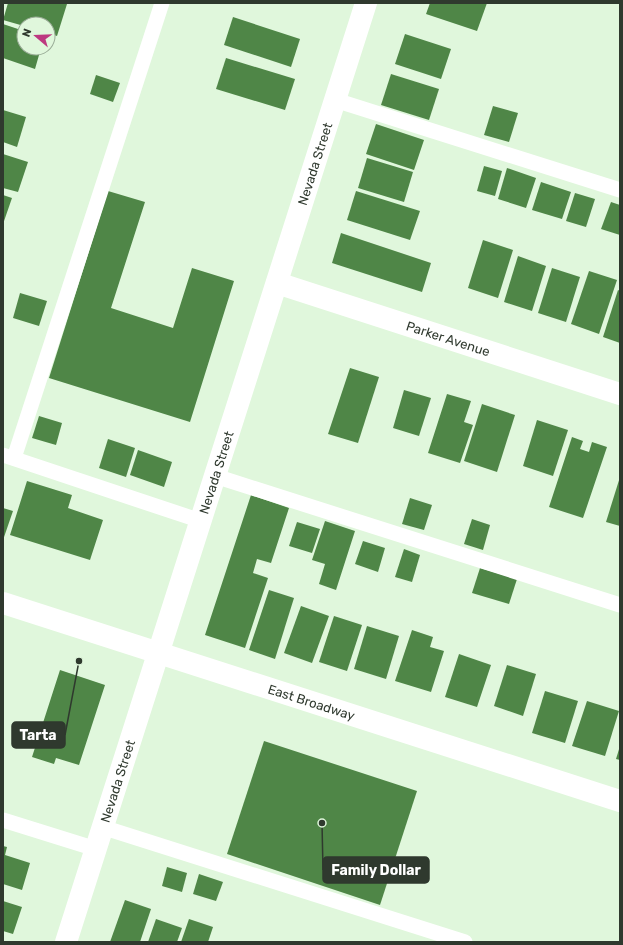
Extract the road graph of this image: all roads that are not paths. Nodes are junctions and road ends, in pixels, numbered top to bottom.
1 (162, 3) edge
2 (366, 3) edge
3 (335, 100) junction
4 (620, 190) edge
5 (277, 283) junction
6 (620, 394) edge
7 (9, 456) edge
8 (215, 476) junction
9 (201, 521) junction
10 (3, 603) edge
11 (620, 605) edge
12 (158, 653) junction
13 (620, 801) edge
14 (3, 820) edge
15 (102, 827) junction
16 (96, 849) junction
17 (66, 942) edge
18 (465, 942) edge

1 - 7 lane
2 - 3 street, Nevada Street
3 - 4 lane
3 - 5 street, Nevada Street
5 - 6 street, Parker Avenue
5 - 8 street, Nevada Street
7 - 9 lane
8 - 9 street, Nevada Street
8 - 11 lane
9 - 12 street, Nevada Street
10 - 12 street, East Broadway
12 - 13 street, East Broadway
12 - 15 street, Nevada Street
14 - 16 lane
15 - 16 street, Nevada Street
15 - 18 lane
16 - 17 street, Nevada Street

